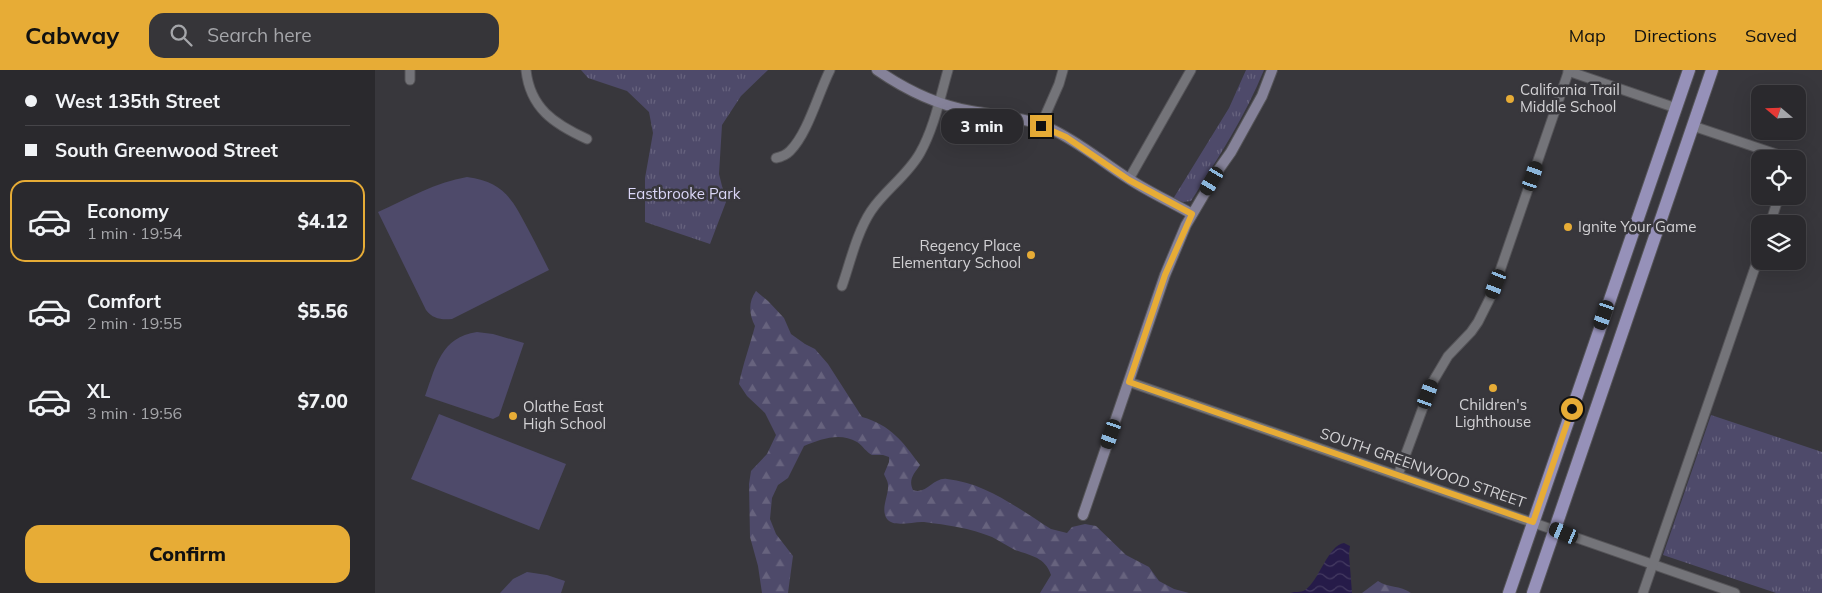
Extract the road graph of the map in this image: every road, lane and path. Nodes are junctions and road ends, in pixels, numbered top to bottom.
1 (410, 70) edge
2 (526, 70) edge
3 (830, 70) edge
4 (877, 70) edge
5 (948, 70) edge
6 (1063, 70) edge
7 (1191, 70) edge
8 (1272, 70) edge
9 (1689, 70) edge
10 (1712, 70) edge
11 (1568, 71) edge
12 (410, 80) dead end
13 (939, 103) junction
14 (1676, 108) junction
15 (1041, 126) junction
16 (1693, 126) junction
17 (587, 139) dead end
18 (1764, 150) edge
19 (777, 158) dead end
20 (1129, 180) junction
21 (1192, 214) junction
22 (1754, 270) edge
23 (842, 286) dead end
24 (1129, 382) junction
25 (1398, 475) junction
26 (1083, 515) dead end
27 (1533, 522) junction
28 (1555, 529) junction
29 (1653, 564) junction
30 (1509, 593) edge
31 (1533, 593) edge
32 (1643, 593) edge
33 (1735, 593) edge

1 - 12 street
2 - 17 street
3 - 19 street
4 - 13 street
5 - 13 street
6 - 15 street
7 - 20 street
8 - 21 street
9 - 14 main road
10 - 16 main road
11 - 14 street
11 - 25 street
13 - 15 street
13 - 23 street
14 - 27 main road
15 - 20 street
16 - 18 street
16 - 28 main road
20 - 21 street
21 - 24 street
22 - 29 street
24 - 25 street, SOUTH GREENWOOD STREET
24 - 26 street
25 - 27 street, SOUTH GREENWOOD STREET
27 - 28 street, SOUTH GREENWOOD STREET
27 - 30 main road
28 - 29 street, SOUTH GREENWOOD STREET
28 - 31 main road
29 - 32 street
29 - 33 street, SOUTH GREENWOOD STREET

